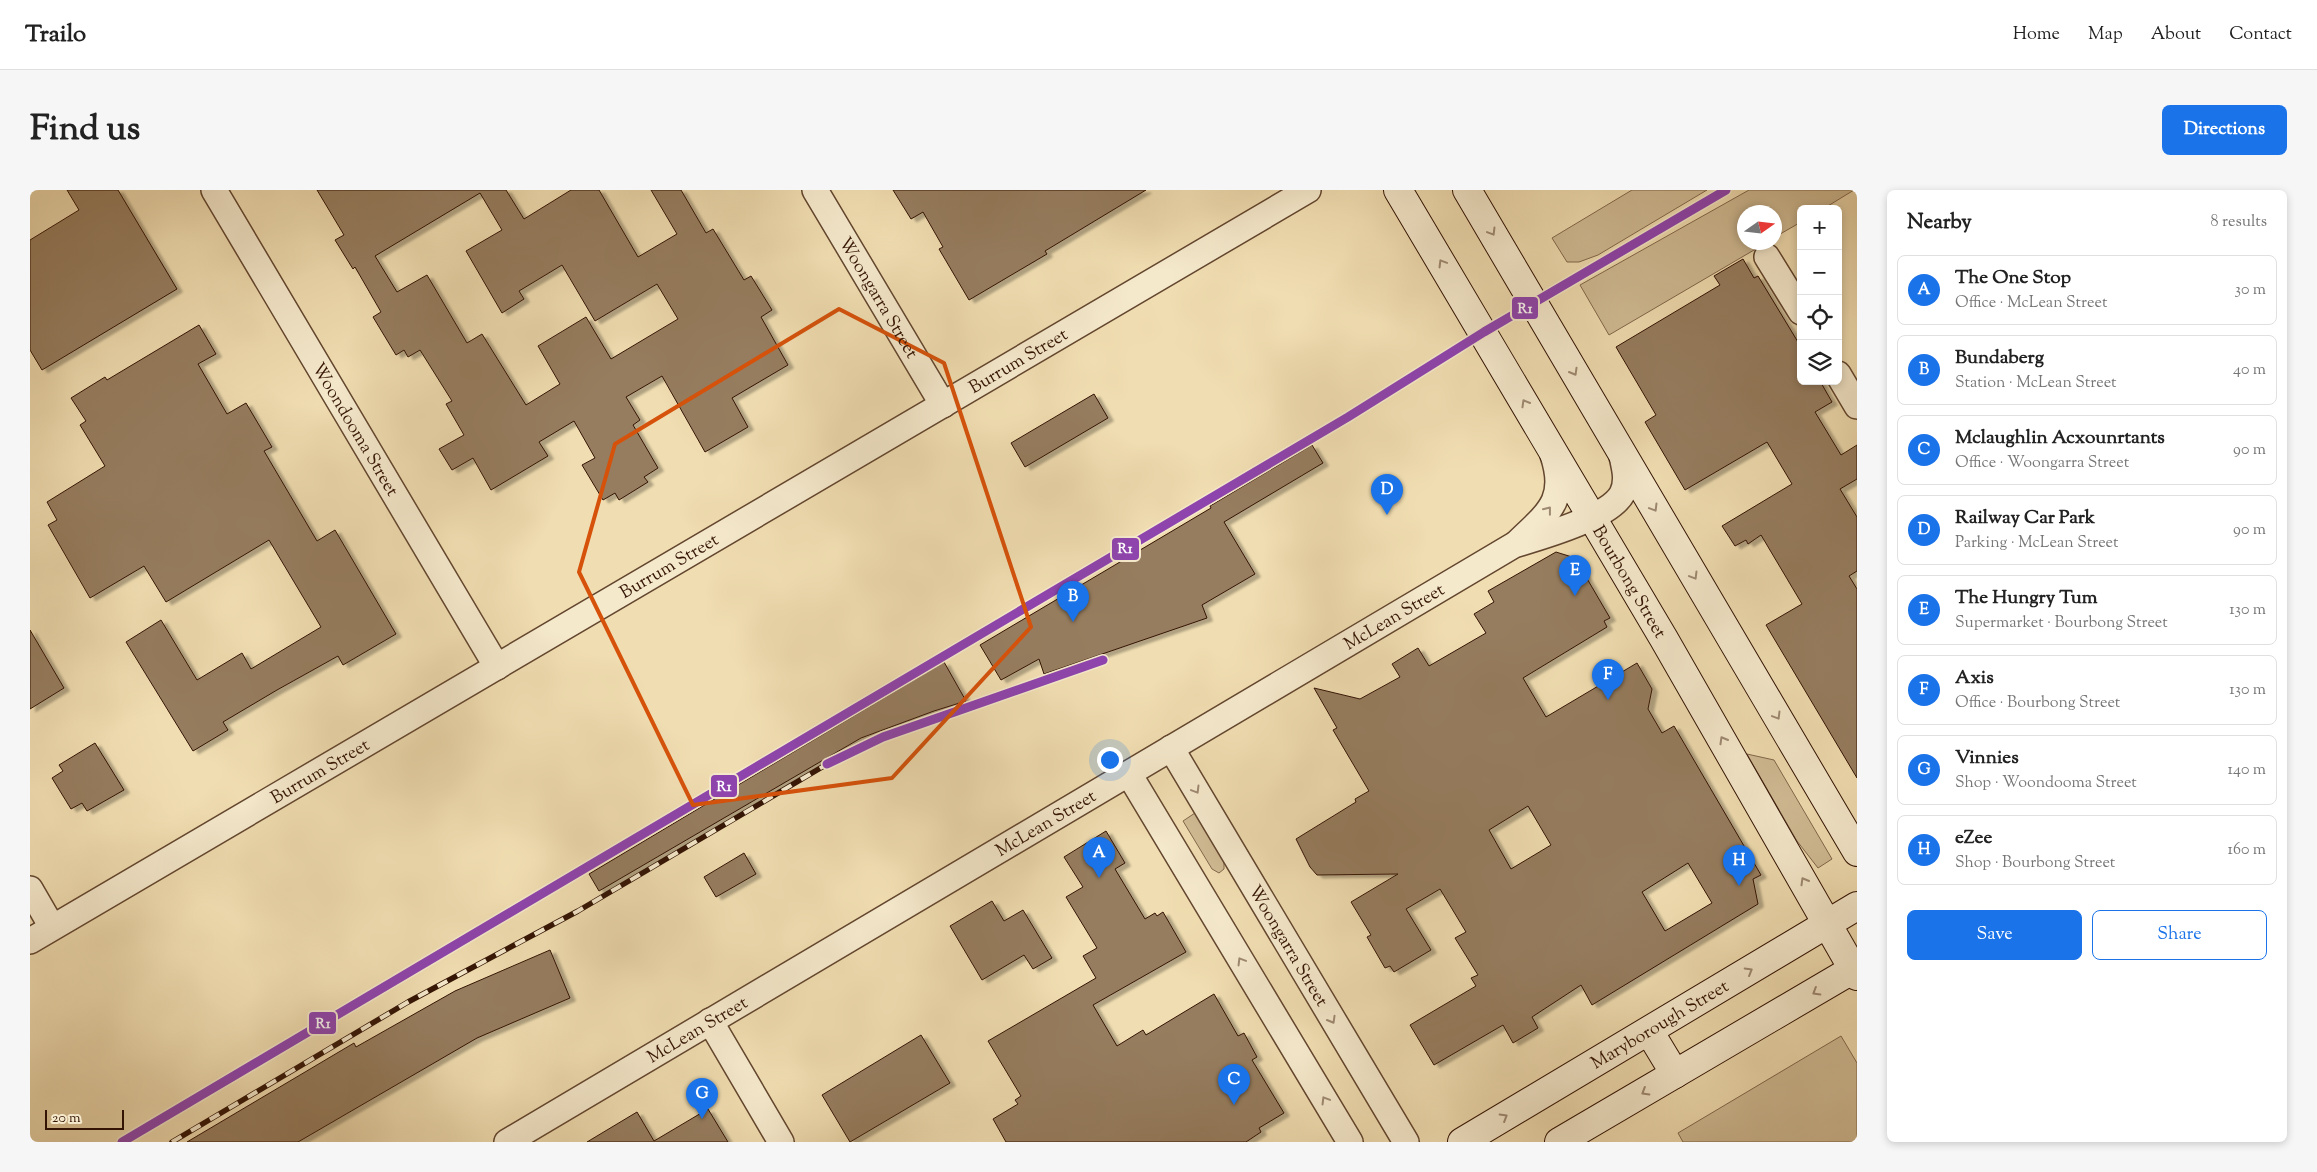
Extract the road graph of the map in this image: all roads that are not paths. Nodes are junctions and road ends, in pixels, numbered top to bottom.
1 (214, 190) edge
2 (815, 190) edge
3 (1308, 190) edge
4 (1398, 190) edge
5 (1467, 190) edge
6 (1767, 257) dead end
7 (1797, 306) edge
8 (1842, 381) edge
9 (943, 405) junction
10 (1857, 406) edge
11 (1549, 445) junction
12 (1621, 452) junction
13 (1591, 516) junction
14 (1514, 545) junction
15 (497, 667) junction
16 (1171, 748) junction
17 (1129, 774) junction
18 (1857, 852) edge
19 (30, 889) edge
20 (1857, 906) edge
21 (1828, 924) junction
22 (52, 927) junction
23 (30, 940) edge
24 (1856, 970) edge
25 (710, 1021) junction
26 (1649, 1031) junction
27 (1675, 1074) junction
28 (507, 1142) edge
29 (781, 1142) edge
30 (1350, 1142) edge
31 (1406, 1142) edge
32 (1462, 1142) edge
33 (1560, 1142) edge

1 - 15 street, Woondooma Street
2 - 9 street, Woongarra Street
3 - 9 street, Burrum Street
11 -> 4 main road, Bourbong Street
5 -> 12 main road
6 - 7 street
8 - 10 street
9 - 15 street, Burrum Street
11 - 13 main road, Bourbong Street
14 -> 11 street
12 - 13 street, McLean Street
12 -> 18 main road
13 - 14 street, McLean Street
21 -> 13 main road, Bourbong Street
14 - 16 street, McLean Street
15 - 22 street, Burrum Street
16 - 17 street, McLean Street
16 -> 31 street, Woongarra Street
17 - 25 street, McLean Street
30 -> 17 street
19 - 22 street
20 - 21 main road, Maryborough Street
21 - 24 main road, Bourbong Street
26 -> 21 main road, Maryborough Street
22 - 23 street, Burrum Street
24 -> 27 main road
25 - 28 street, McLean Street
25 - 29 street
26 - 27 main road
32 -> 26 main road, Maryborough Street
27 -> 33 main road

